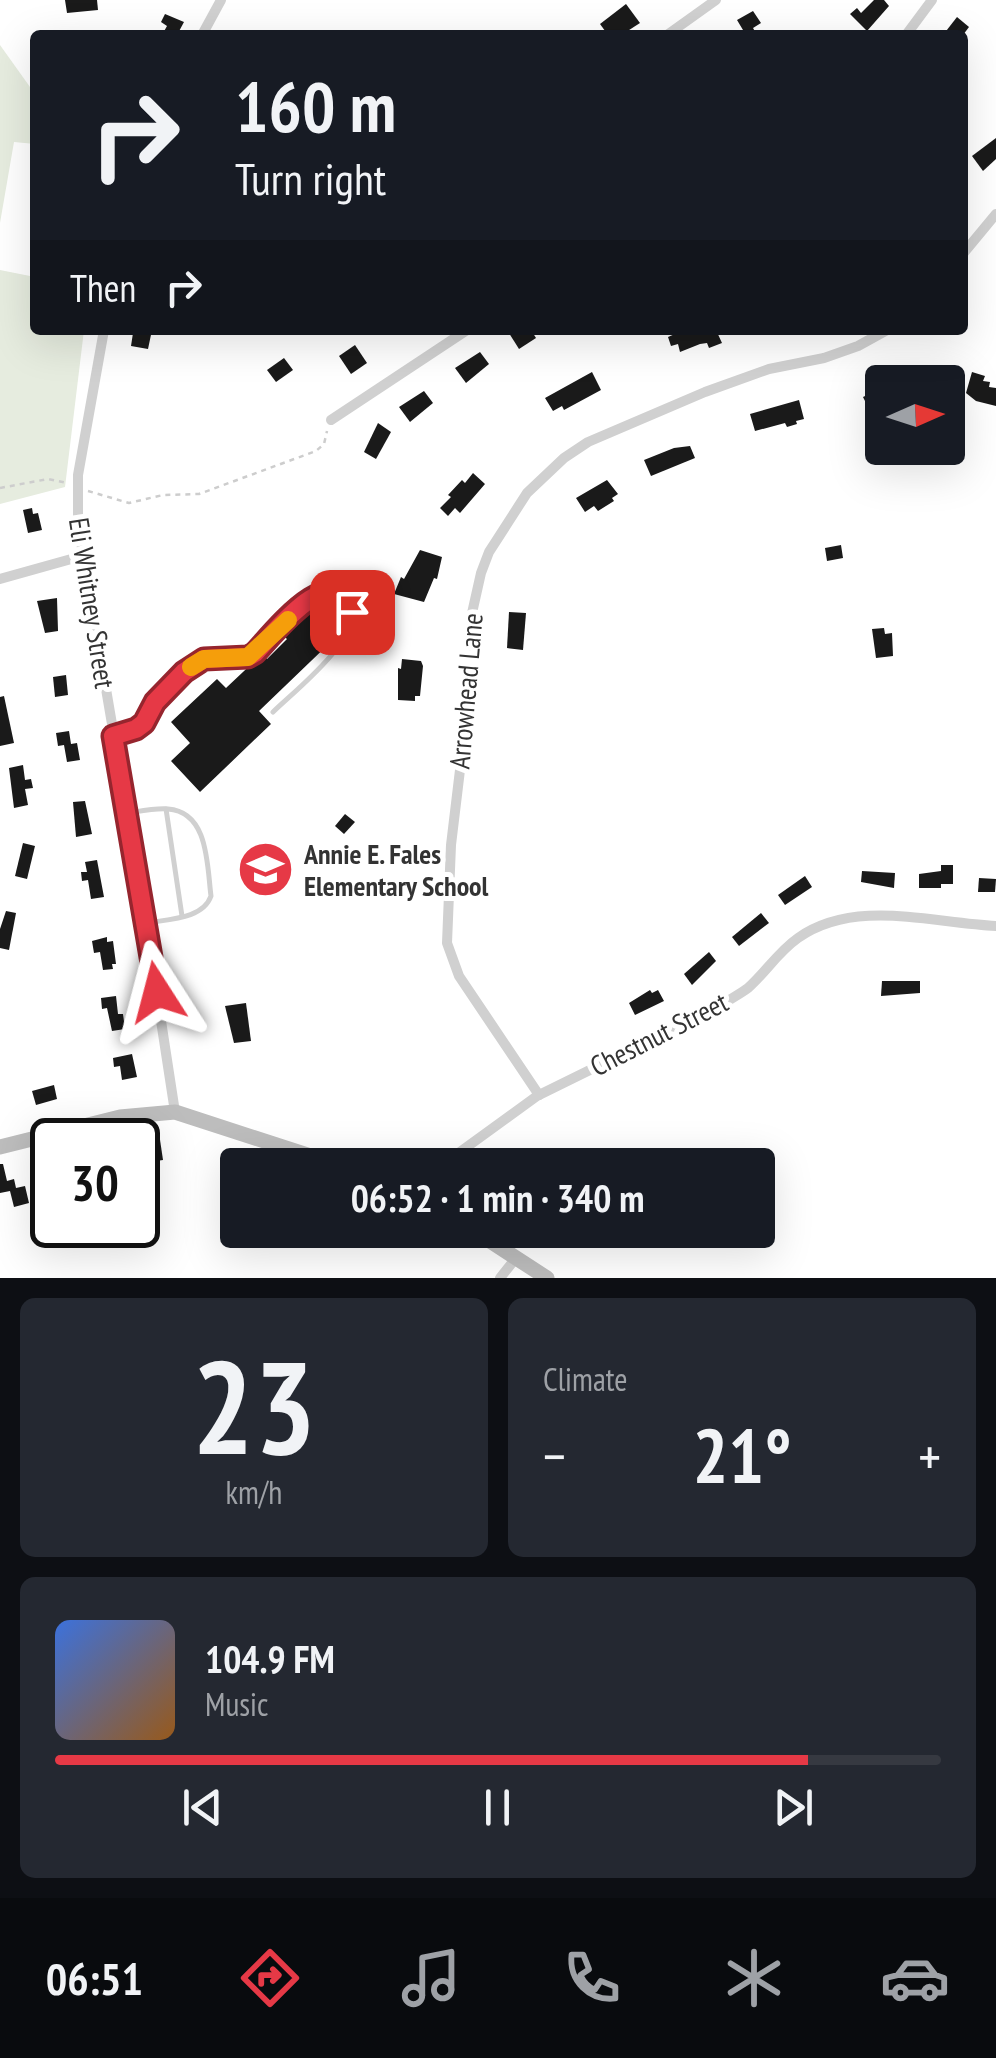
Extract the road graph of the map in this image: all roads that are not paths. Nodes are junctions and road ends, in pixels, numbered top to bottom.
1 (220, 0) edge
2 (716, 0) edge
3 (932, 0) edge
4 (205, 30) edge
5 (674, 30) edge
6 (910, 30) edge
7 (996, 214) edge
8 (968, 248) edge
9 (103, 335) edge
10 (459, 335) edge
11 (878, 335) edge
12 (330, 420) road end
13 (82, 556) junction
14 (0, 579) edge
15 (273, 712) dead end
16 (113, 736) junction
17 (166, 808) junction
18 (128, 813) junction
19 (182, 916) junction
20 (146, 923) junction
21 (996, 926) edge
22 (539, 1095) junction
23 (175, 1112) junction
24 (0, 1148) edge
25 (286, 1148) edge
26 (466, 1148) edge
27 (501, 1248) edge
28 (516, 1258) junction
29 (500, 1278) edge
30 (547, 1278) edge

1 - 4 street
2 - 5 street
3 - 6 street
7 - 8 street
9 - 13 street, Eli Whitney Street
10 - 12 street
11 - 22 street, Arrowhead Lane
13 - 14 street
13 - 16 street, Eli Whitney Street
15 - 16 lane
16 - 18 street, Eli Whitney Street
17 - 18 lane
17 - 19 lane
17 - 19 lane
18 - 20 street, Eli Whitney Street
19 - 20 lane
20 - 23 street, Eli Whitney Street
21 - 22 street, Chestnut Street
22 - 26 street, Chestnut Street
23 - 24 street
23 - 25 street
27 - 28 street
28 - 29 street
28 - 30 street

